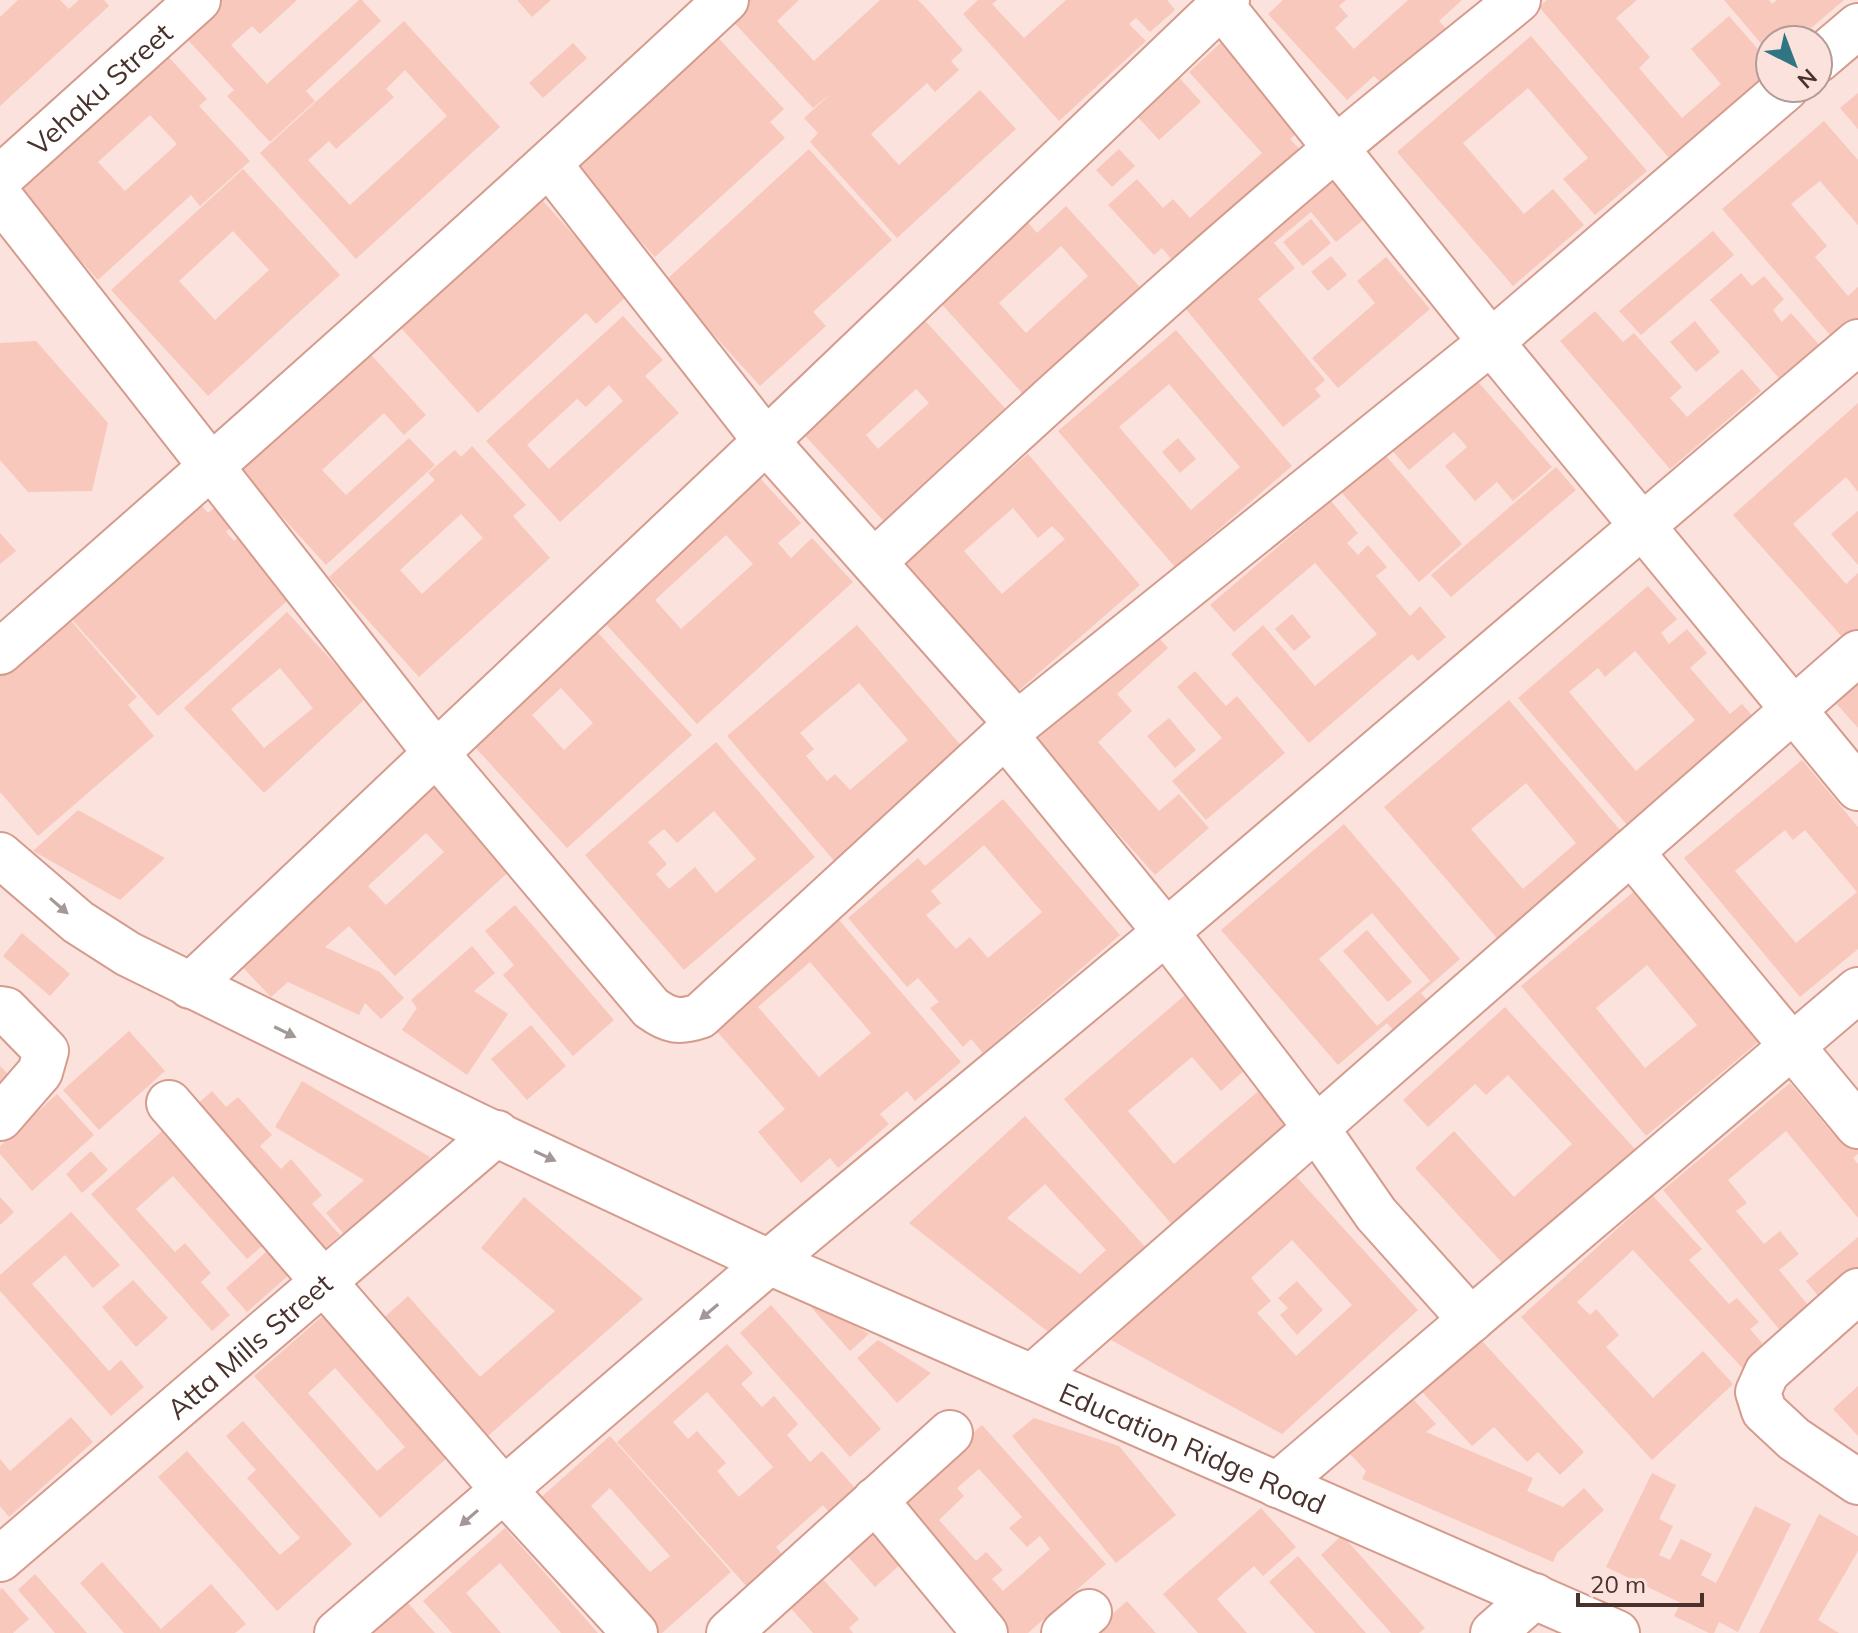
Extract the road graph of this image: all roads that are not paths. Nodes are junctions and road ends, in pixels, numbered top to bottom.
1 (198, 0) edge
2 (726, 0) edge
3 (1518, 0) edge
4 (1222, 2) edge
5 (1858, 26) edge
6 (1834, 46) edge
7 (1767, 104) edge
8 (1335, 149) junction
9 (549, 164) junction
10 (0, 178) edge
11 (0, 197) edge
12 (1491, 342) junction
13 (1858, 342) edge
14 (766, 441) junction
15 (211, 468) junction
16 (1642, 524) junction
17 (874, 562) junction
18 (0, 652) edge
19 (1858, 653) edge
20 (1794, 708) junction
21 (1011, 730) junction
22 (435, 752) junction
23 (1858, 788) edge
24 (1631, 852) junction
25 (1, 857) edge
26 (1166, 932) junction
27 (190, 986) junction
28 (1858, 990) edge
29 (0, 1009) edge
30 (1792, 1046) junction
31 (169, 1103) dead end
32 (0, 1118) edge
33 (1858, 1126) edge
34 (1317, 1129) junction
35 (497, 1133) junction
36 (769, 1262) junction
37 (325, 1282) junction
38 (1858, 1291) edge
39 (1471, 1320) junction
40 (1032, 1377) junction
41 (950, 1433) dead end
42 (1858, 1482) edge
43 (1277, 1485) junction
44 (503, 1489) junction
45 (875, 1500) junction
46 (6, 1540) edge
47 (1535, 1596) junction
48 (337, 1633) edge
49 (635, 1633) edge
50 (729, 1633) edge
51 (985, 1633) edge
52 (1493, 1633) edge
53 (1617, 1633) edge

1 - 10 street, Vehaku Street
2 - 9 street
3 - 8 street
4 - 8 street
4 - 14 street
5 - 6 street
7 - 12 street
8 - 12 street
8 - 17 street
9 - 14 street
9 - 15 street
11 - 15 street
12 - 16 street
12 - 21 street
13 - 16 street
14 - 17 street
14 - 22 street
15 - 18 street
15 - 22 street
16 - 20 street
16 - 26 street
17 - 21 street
19 - 20 street
20 - 23 street
20 - 24 street
21 - 22 street
21 - 26 street
22 - 27 street
24 - 30 street
24 - 34 street
25 -> 27 street, Education Ridge Road
26 - 34 street
26 - 36 street
27 -> 35 street, Education Ridge Road
28 - 30 street
29 - 32 street
30 - 33 street
30 - 39 street
31 - 37 street
34 - 39 street
34 - 40 street
35 -> 36 street, Education Ridge Road
35 - 37 street, Atta Mills Street
36 - 40 street, Education Ridge Road
36 -> 44 street
37 - 44 street
37 - 46 street, Atta Mills Street
38 - 42 street
39 - 43 street
40 - 43 street, Education Ridge Road
41 - 45 street
43 - 47 street, Education Ridge Road
44 -> 48 street
44 - 49 street
45 - 50 street
45 - 51 street
47 - 52 street
47 - 53 street, Education Ridge Road

